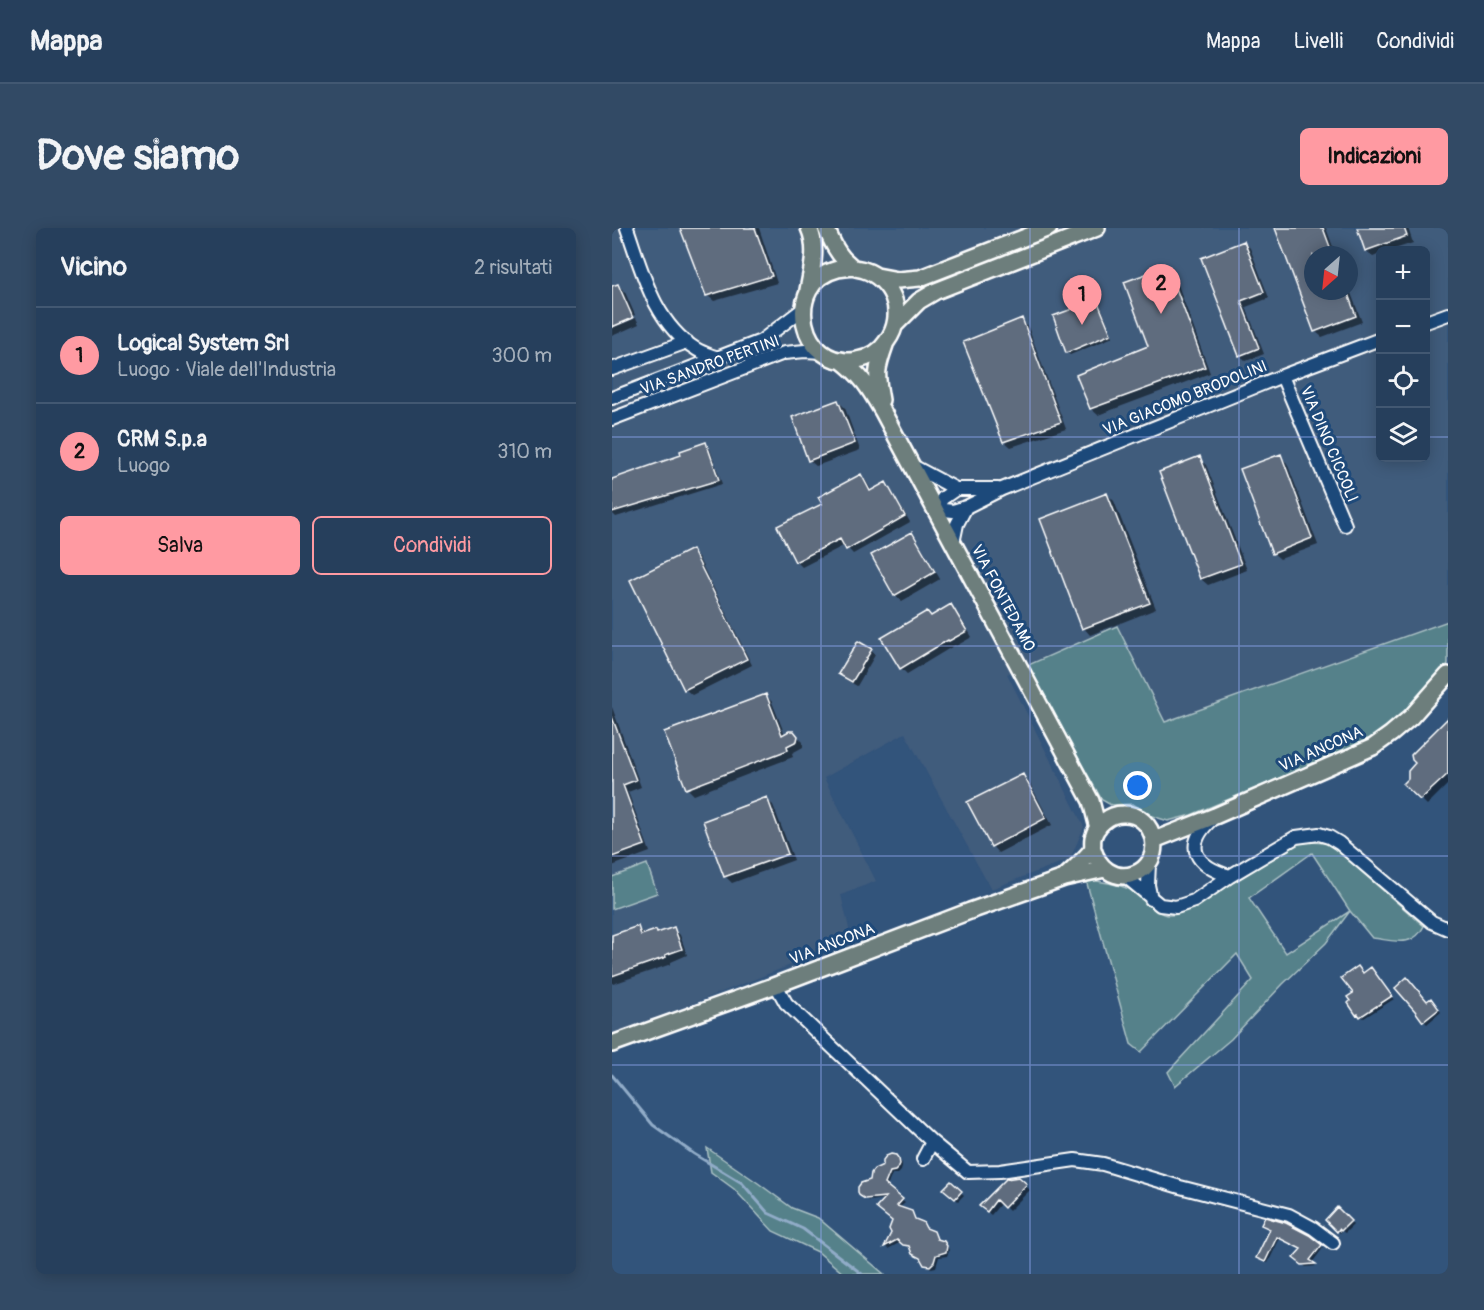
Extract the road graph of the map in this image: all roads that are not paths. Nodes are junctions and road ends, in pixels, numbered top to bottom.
1 (627, 228) edge
2 (809, 228) edge
3 (826, 228) edge
4 (1049, 228) edge
5 (1097, 228) edge
6 (852, 267) junction
7 (876, 276) junction
8 (808, 293) junction
9 (803, 309) junction
10 (1448, 314) edge
11 (1430, 320) edge
12 (895, 325) junction
13 (1376, 341) edge
14 (687, 342) junction
15 (885, 345) junction
16 (822, 352) junction
17 (718, 358) junction
18 (841, 360) junction
19 (612, 369) edge
20 (1282, 376) junction
21 (612, 398) edge
22 (883, 412) junction
23 (612, 419) edge
24 (911, 465) junction
25 (956, 489) junction
26 (1002, 489) junction
27 (966, 507) junction
28 (935, 509) junction
29 (1345, 525) dead end
30 (953, 543) junction
31 (1448, 675) edge
32 (1091, 801) junction
33 (1115, 815) junction
34 (1215, 816) junction
35 (1098, 828) junction
36 (1151, 833) junction
37 (1093, 849) junction
38 (1149, 863) junction
39 (1104, 869) junction
40 (1125, 876) junction
41 (1230, 876) junction
42 (1064, 878) junction
43 (1151, 899) junction
44 (1448, 928) edge
45 (776, 985) junction
46 (612, 1044) edge
47 (932, 1142) junction
48 (923, 1159) dead end
49 (1333, 1243) dead end

1 - 14 street
2 - 8 main road
3 - 6 main road
4 - 7 main road
5 - 12 main road
6 - 7 main road
6 - 8 main road
7 - 12 main road
8 - 9 main road
9 - 16 main road
9 - 17 street, VIA SANDRO PERTINI
10 - 11 street
12 - 15 main road, VIA FONTEDAMO
13 - 20 street, VIA GIACOMO BRODOLINI
14 - 17 street
14 - 19 street, VIA SANDRO PERTINI
15 - 18 main road
15 - 22 main road, VIA FONTEDAMO
16 - 18 main road, VIA FONTEDAMO
16 - 23 street, VIA SANDRO PERTINI
17 - 21 street, VIA SANDRO PERTINI
18 - 22 main road, VIA FONTEDAMO
20 - 26 street, VIA GIACOMO BRODOLINI
20 - 29 street, VIA DINO CICCOLI
22 - 24 main road, VIA FONTEDAMO
24 - 25 street, VIA GIACOMO BRODOLINI
24 - 28 main road, VIA FONTEDAMO
25 - 26 street, VIA GIACOMO BRODOLINI
25 - 28 street
26 - 27 street, VIA GIACOMO BRODOLINI
27 - 28 street, VIA GIACOMO BRODOLINI
27 - 30 street
28 - 30 main road, VIA FONTEDAMO
30 - 32 main road, VIA FONTEDAMO
31 - 34 main road, VIA ANCONA
32 - 33 main road
32 - 35 main road, VIA FONTEDAMO
33 - 35 main road
33 - 36 main road
34 - 36 main road, VIA ANCONA
34 - 41 street
35 - 37 main road
36 - 38 main road
37 - 39 main road
37 - 42 main road, VIA ANCONA
38 - 40 main road
38 - 43 street
39 - 40 main road
39 - 42 main road, VIA ANCONA
40 - 43 street
41 - 43 street
41 - 44 street
42 - 45 main road, VIA ANCONA
45 - 46 main road, VIA ANCONA
45 - 47 street
47 - 48 street
47 - 49 street

